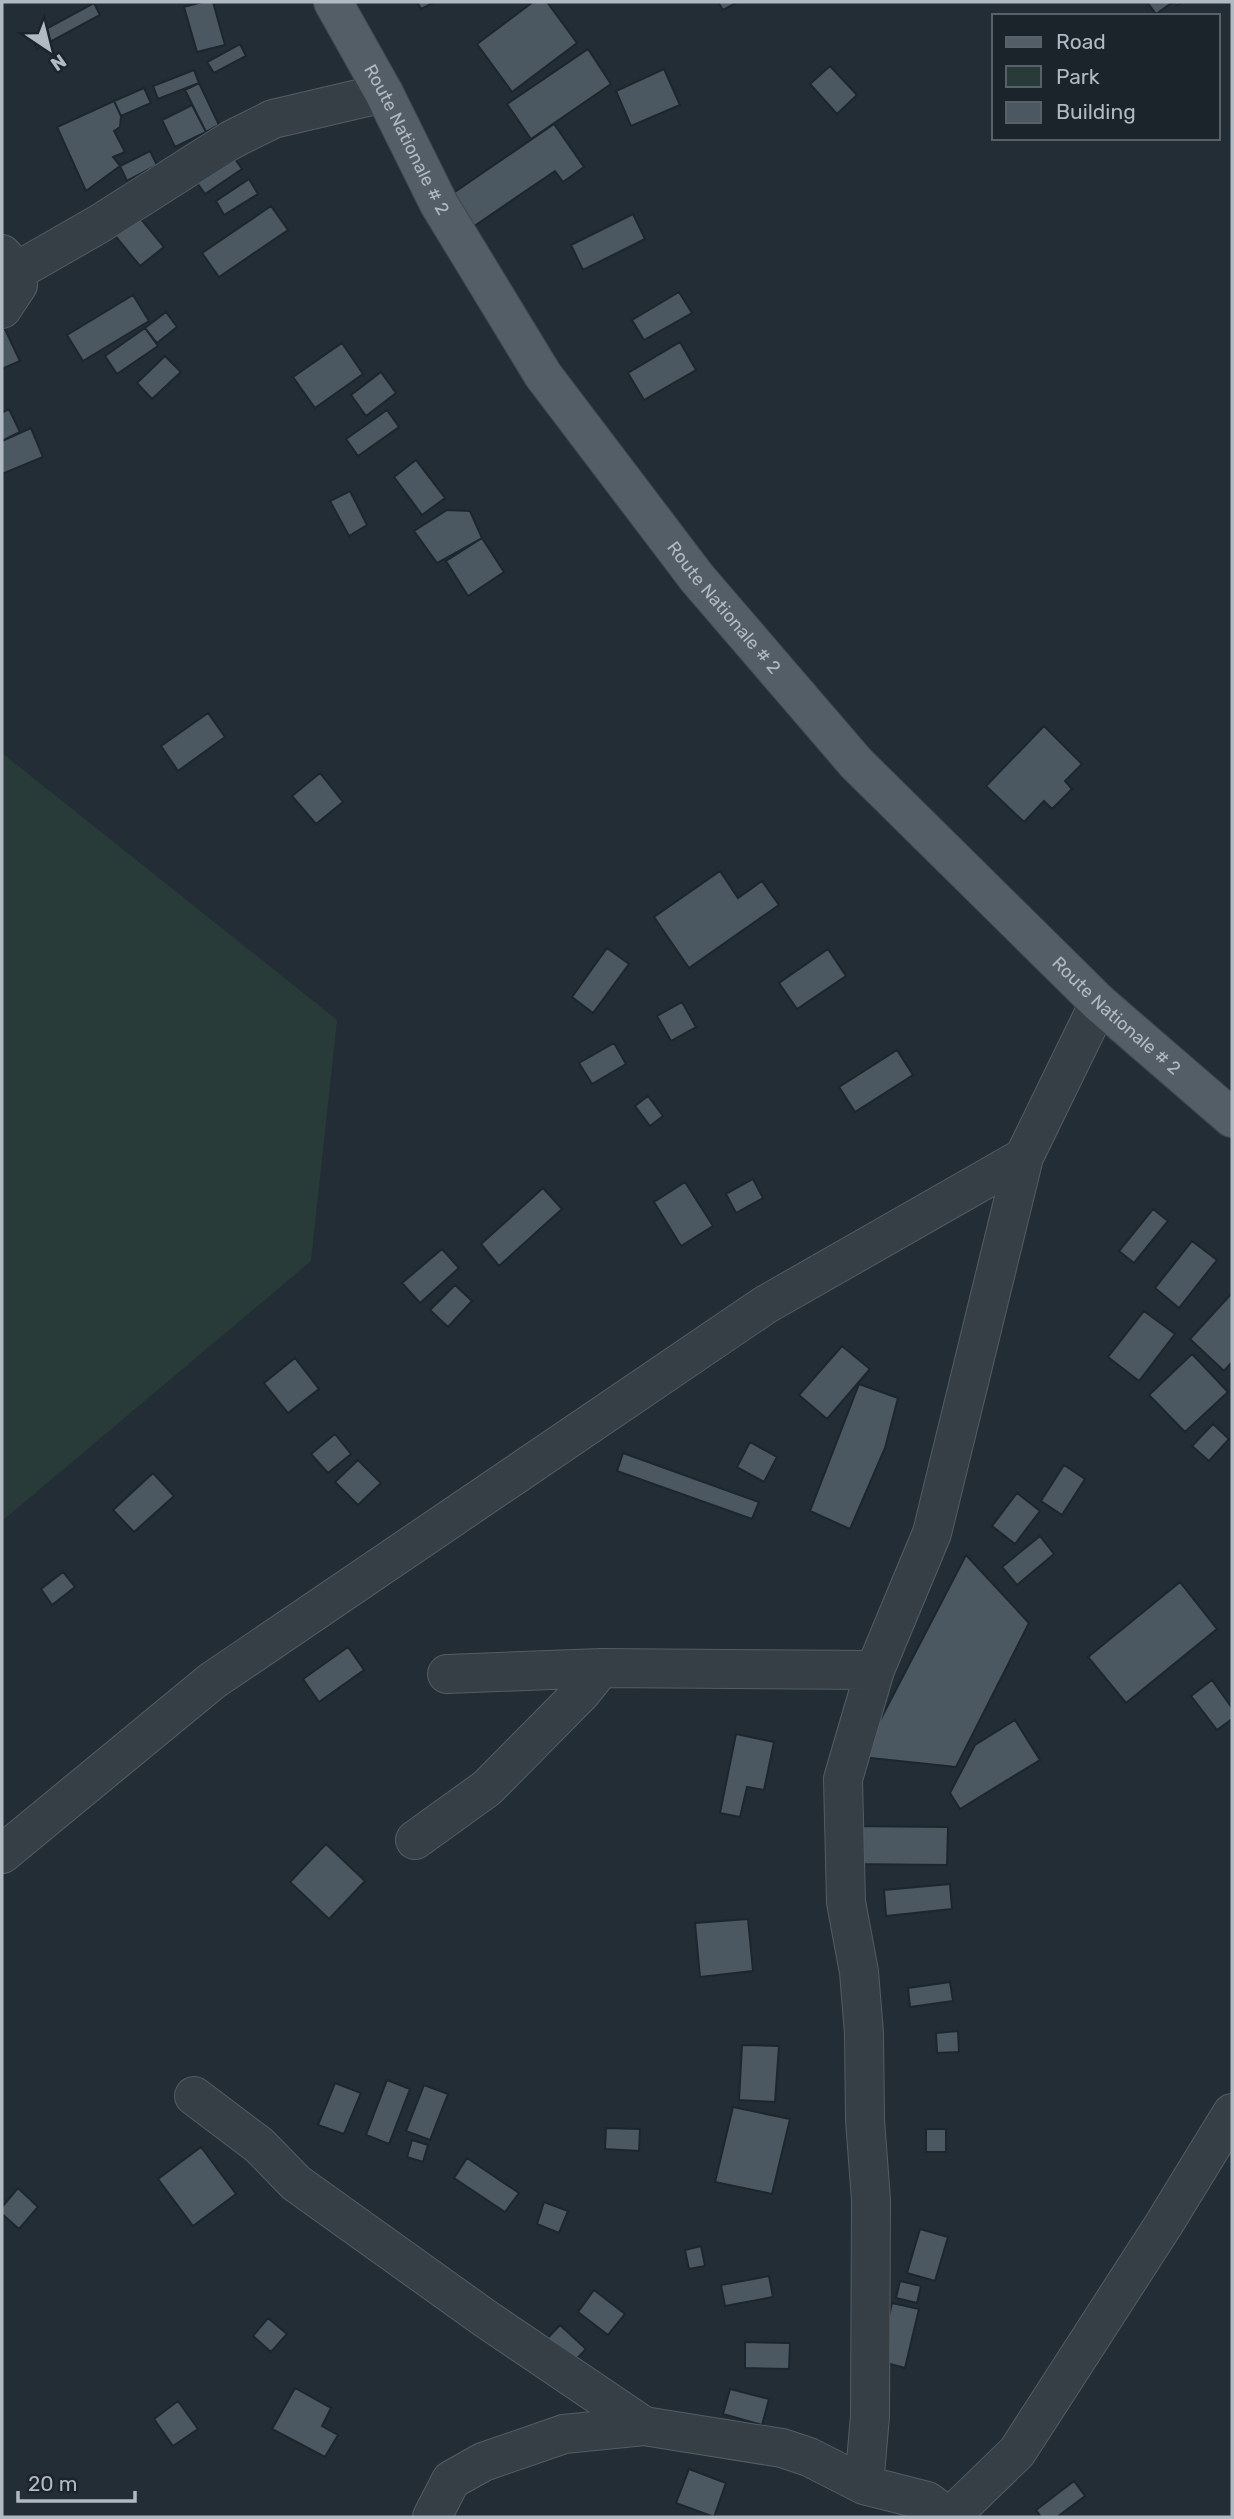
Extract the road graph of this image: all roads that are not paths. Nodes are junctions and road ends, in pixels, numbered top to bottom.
1 (333, 2) edge
2 (384, 93) junction
3 (10, 263) edge
4 (2, 309) edge
5 (1099, 1003) junction
6 (1232, 1118) edge
7 (1024, 1157) junction
8 (601, 1668) junction
9 (875, 1670) junction
10 (447, 1674) dead end
11 (415, 1840) dead end
12 (2, 1854) edge
13 (194, 2096) dead end
14 (1232, 2113) edge
15 (644, 2426) junction
16 (864, 2485) junction
17 (432, 2517) edge
18 (949, 2517) edge

1 - 2 main road, Route Nationale # 2
2 - 3 street
2 - 5 main road, Route Nationale # 2
3 - 4 street
5 - 6 main road, Route Nationale # 2
5 - 7 street
7 - 9 street
7 - 12 street
8 - 9 street
8 - 10 street
8 - 11 street
9 - 16 street
13 - 15 street
14 - 18 street
15 - 16 street
15 - 17 street
16 - 18 street

